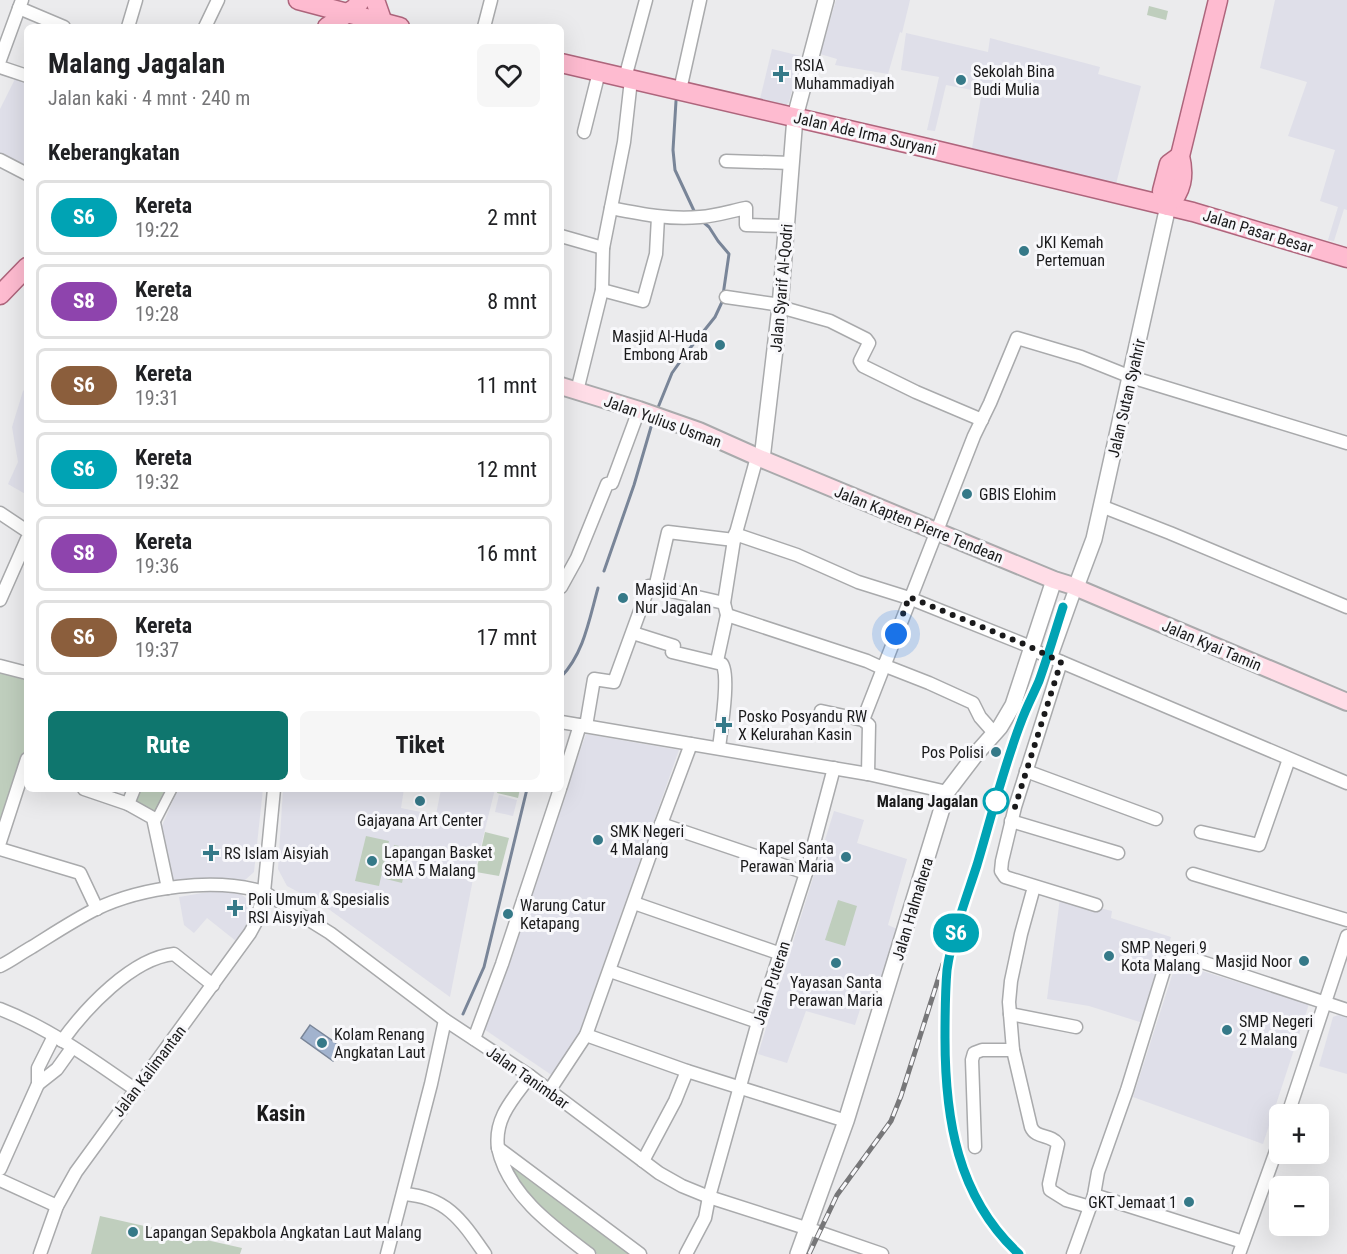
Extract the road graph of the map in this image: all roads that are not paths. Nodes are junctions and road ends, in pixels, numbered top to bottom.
1 (136, 0) edge
2 (218, 0) edge
3 (298, 0) edge
4 (361, 0) edge
5 (375, 0) edge
6 (491, 0) edge
7 (646, 0) edge
8 (700, 0) edge
9 (826, 0) edge
10 (1218, 0) edge
11 (21, 4) edge
12 (347, 14) junction
13 (58, 24) edge
14 (129, 24) edge
15 (207, 24) edge
16 (332, 24) edge
17 (388, 24) edge
18 (391, 24) edge
19 (485, 24) edge
20 (4, 37) edge
21 (0, 60) edge
22 (564, 64) edge
23 (0, 67) edge
24 (599, 72) junction
25 (24, 75) edge
26 (628, 79) junction
27 (680, 90) junction
28 (795, 117) junction
29 (584, 132) dead end
30 (0, 160) edge
31 (726, 161) dead end
32 (791, 163) junction
33 (24, 172) edge
34 (1168, 206) junction
35 (611, 208) junction
36 (658, 217) junction
37 (787, 226) junction
38 (564, 237) edge
39 (603, 248) junction
40 (1347, 258) edge
41 (24, 270) edge
42 (602, 290) junction
43 (0, 296) edge
44 (726, 297) dead end
45 (781, 306) junction
46 (1131, 377) junction
47 (569, 389) edge
48 (639, 410) junction
49 (982, 420) junction
50 (1347, 442) edge
51 (760, 458) junction
52 (1101, 507) junction
53 (0, 513) edge
54 (24, 529) edge
55 (936, 531) junction
56 (734, 537) junction
57 (24, 545) edge
58 (564, 574) edge
59 (1054, 580) junction
60 (1076, 587) junction
61 (655, 588) junction
62 (909, 597) junction
63 (0, 600) edge
64 (1347, 607) edge
65 (726, 609) junction
66 (633, 633) junction
67 (1032, 650) junction
68 (1056, 659) junction
69 (717, 661) junction
70 (0, 666) edge
71 (882, 666) junction
72 (24, 672) edge
73 (1347, 702) edge
74 (821, 711) dead end
75 (863, 720) junction
76 (564, 723) edge
77 (583, 726) junction
78 (995, 734) junction
79 (691, 744) junction
80 (719, 748) junction
81 (1289, 759) junction
82 (834, 768) junction
83 (24, 771) edge
84 (1026, 771) junction
85 (868, 774) junction
86 (564, 776) edge
87 (1347, 783) edge
88 (93, 792) edge
89 (133, 792) edge
90 (170, 792) edge
91 (274, 792) edge
92 (558, 792) edge
93 (947, 792) junction
94 (128, 804) junction
95 (1155, 819) dead end
96 (1011, 821) junction
97 (155, 822) junction
98 (661, 824) junction
99 (1201, 832) dead end
100 (0, 842) edge
101 (0, 849) edge
102 (1118, 853) dead end
103 (806, 873) junction
104 (1193, 874) dead end
105 (1034, 887) junction
106 (168, 888) junction
107 (264, 892) junction
108 (634, 903) junction
109 (1096, 905) dead end
110 (97, 909) junction
111 (1347, 920) edge
112 (1347, 936) edge
113 (781, 954) junction
114 (0, 966) edge
115 (610, 971) junction
116 (213, 985) junction
117 (1326, 1003) junction
118 (0, 1009) edge
119 (1347, 1010) edge
120 (1010, 1014) junction
121 (445, 1020) junction
122 (758, 1022) junction
123 (1076, 1027) dead end
124 (586, 1035) junction
125 (474, 1039) junction
126 (62, 1042) junction
127 (1013, 1050) junction
128 (687, 1071) junction
129 (530, 1076) junction
130 (38, 1084) junction
131 (740, 1087) junction
132 (136, 1090) junction
133 (549, 1091) junction
134 (1291, 1104) edge
135 (846, 1121) junction
136 (975, 1147) dead end
137 (498, 1148) junction
138 (643, 1161) junction
139 (1271, 1164) edge
140 (0, 1169) edge
141 (0, 1180) edge
142 (404, 1194) junction
143 (709, 1197) junction
144 (1092, 1201) junction
145 (57, 1206) junction
146 (808, 1228) junction
147 (1241, 1248) edge
148 (40, 1254) edge
149 (387, 1254) edge
150 (485, 1254) edge
151 (589, 1254) edge
152 (640, 1254) edge
153 (686, 1254) edge
154 (798, 1254) edge
155 (882, 1254) edge
156 (1073, 1254) edge

1 - 14 street
2 - 15 street
3 - 12 main road
4 - 12 main road
5 - 18 main road
6 - 19 street
7 - 26 street
8 - 27 street
9 - 28 street, Jalan Syarif Al-Qodri
10 - 34 main road
11 - 13 street
11 - 20 street
12 - 16 main road
12 - 17 main road
20 - 21 street
22 - 24 main road, Jalan Ade Irma Suryani
23 - 25 street
24 - 26 main road, Jalan Ade Irma Suryani
24 - 29 street
26 - 27 main road, Jalan Ade Irma Suryani
26 - 35 street
27 - 28 main road, Jalan Ade Irma Suryani
28 - 32 street, Jalan Syarif Al-Qodri
28 - 34 main road, Jalan Ade Irma Suryani
30 - 33 street
31 - 32 street
32 - 37 street, Jalan Syarif Al-Qodri
34 - 40 main road, Jalan Pasar Besar
34 - 46 street, Jalan Sutan Syahrir
35 - 36 street
35 - 39 street
36 - 37 street
36 - 42 street
37 - 45 street, Jalan Syarif Al-Qodri
38 - 39 street
39 - 42 street
41 - 43 main road
42 - 47 street
44 - 45 street
45 - 49 street
45 - 51 street, Jalan Syarif Al-Qodri
46 - 49 street
46 - 50 street
46 - 52 street, Jalan Sutan Syahrir
47 - 48 main road, Jalan Yulius Usman
48 - 51 main road, Jalan Yulius Usman
48 - 58 street
49 - 55 street
51 - 55 main road, Jalan Kapten Pierre Tendean
51 - 56 street
52 - 60 street, Jalan Sutan Syahrir
52 - 64 street
53 - 54 street
55 - 59 main road, Jalan Kapten Pierre Tendean
55 - 62 street
56 - 61 street
56 - 62 street
56 - 65 street
57 - 63 street
59 - 60 main road, Jalan Kapten Pierre Tendean
59 - 67 street, Jalan Halmahera
60 - 68 street
60 - 73 main road, Jalan Kyai Tamin
61 - 65 street
61 - 66 street
62 - 67 street
62 - 71 street
65 - 69 street
65 - 71 street
66 - 69 street
66 - 77 street
67 - 68 street
67 - 78 street, Jalan Halmahera
68 - 81 street
68 - 84 street
69 - 80 street
70 - 72 street
71 - 75 street
71 - 78 street
74 - 75 street
75 - 85 street
76 - 77 street
77 - 79 street
77 - 86 street
78 - 93 street, Jalan Halmahera
79 - 80 street
79 - 98 street
80 - 82 street
81 - 87 street
81 - 99 street
82 - 85 street
82 - 103 street, Jalan Puteran
83 - 100 street
84 - 95 street
84 - 96 street
85 - 93 street
88 - 94 street
89 - 94 street
90 - 97 street
91 - 107 street, Jalan Kalimantan
92 - 125 street
93 - 135 street, Jalan Halmahera
94 - 97 street
96 - 102 street
96 - 105 street
97 - 106 street
98 - 103 street
98 - 108 street
101 - 110 street
103 - 113 street, Jalan Puteran
104 - 111 street
105 - 109 street
105 - 120 street
106 - 107 street
106 - 110 street
107 - 116 street, Jalan Kalimantan
107 - 121 street, Jalan Tanimbar
108 - 113 street
108 - 115 street
110 - 114 street
112 - 117 street
113 - 122 street, Jalan Puteran
115 - 122 street
115 - 124 street
116 - 126 street
116 - 132 street, Jalan Kalimantan
117 - 119 street
117 - 134 street
117 - 144 street
118 - 126 street
120 - 123 street
120 - 127 street
121 - 125 street, Jalan Tanimbar
121 - 142 street
122 - 131 street, Jalan Puteran
124 - 128 street
124 - 133 street
125 - 129 street, Jalan Tanimbar
126 - 130 street
126 - 130 street
126 - 132 street
127 - 136 street
127 - 144 street
128 - 131 street
128 - 138 street
129 - 133 street, Jalan Tanimbar
129 - 137 street
130 - 140 street
131 - 135 street
131 - 143 street, Jalan Puteran
132 - 145 street, Jalan Kalimantan
133 - 138 street, Jalan Tanimbar
135 - 146 street, Jalan Halmahera
137 - 151 street
137 - 152 street
138 - 143 street, Jalan Tanimbar
139 - 147 street
141 - 145 street
142 - 149 street
142 - 150 street
143 - 146 street, Jalan Tanimbar
143 - 153 street, Jalan Puteran
144 - 147 street
144 - 156 street
145 - 148 street, Jalan Kalimantan
146 - 154 street, Jalan Halmahera
146 - 155 street, Jalan Tanimbar

